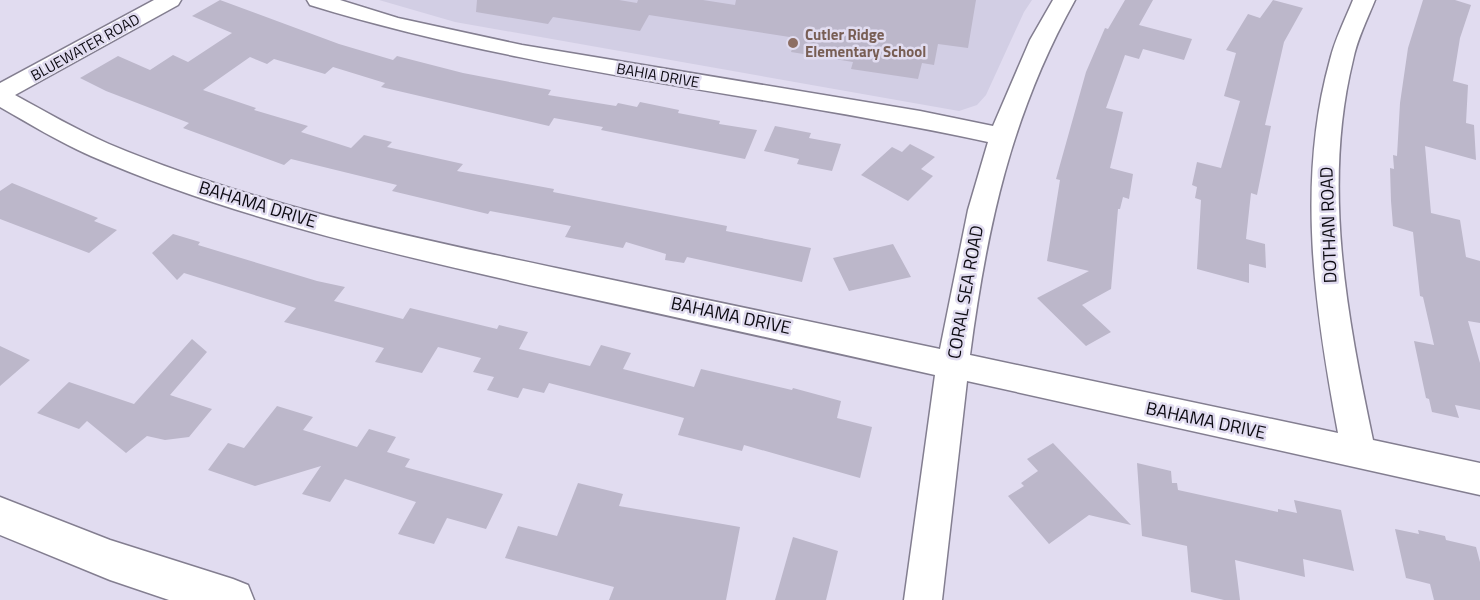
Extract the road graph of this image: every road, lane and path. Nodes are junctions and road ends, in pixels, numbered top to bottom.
1 (170, 0) edge
2 (318, 0) edge
3 (1064, 0) edge
4 (1364, 0) edge
5 (0, 95) edge
6 (1000, 136) junction
7 (953, 363) junction
8 (1359, 453) junction
9 (1480, 479) edge
10 (0, 516) edge
11 (233, 600) edge
12 (923, 600) edge

1 - 5 street, BLUEWATER ROAD
2 - 6 street, BAHIA DRIVE
3 - 6 street, CORAL SEA ROAD
4 - 8 street, DOTHAN ROAD
5 - 7 street, BAHAMA DRIVE
6 - 7 street, CORAL SEA ROAD
7 - 8 street, BAHAMA DRIVE
7 - 12 street, CORAL SEA ROAD
8 - 9 street, BAHAMA DRIVE
10 - 11 street

